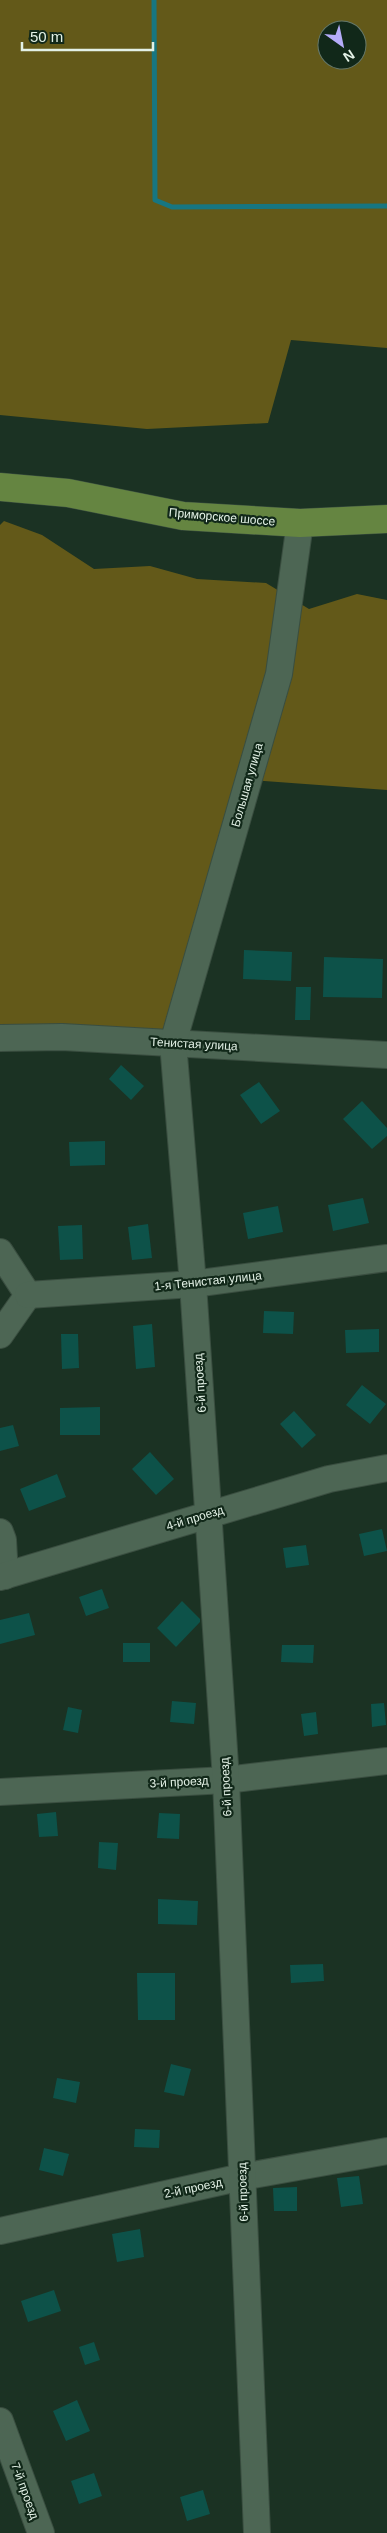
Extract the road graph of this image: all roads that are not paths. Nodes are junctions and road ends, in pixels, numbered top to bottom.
1 (0, 487) edge
2 (387, 520) edge
3 (300, 523) junction
4 (0, 1038) edge
5 (174, 1043) junction
6 (387, 1055) edge
7 (0, 1252) edge
8 (387, 1258) edge
9 (193, 1284) junction
10 (28, 1295) junction
11 (0, 1335) edge
12 (387, 1468) edge
13 (208, 1514) junction
14 (0, 1532) edge
15 (2, 1576) edge
16 (387, 1761) edge
17 (226, 1780) junction
18 (0, 1792) edge
19 (387, 2150) edge
20 (242, 2177) junction
21 (0, 2231) edge
22 (0, 2421) edge
23 (41, 2533) edge
24 (257, 2533) edge

1 - 3 main road, Приморское шоссе
2 - 3 main road, Приморское шоссе
3 - 5 street, Большая улица
4 - 5 street, Тенистая улица
5 - 6 street, Тенистая улица
5 - 9 street, 6-й проезд
7 - 10 street
8 - 9 street, 1-я Тенистая улица
9 - 10 street, 1-я Тенистая улица
9 - 13 street, 6-й проезд
10 - 11 street
12 - 13 street, 4-й проезд
13 - 15 street, 4-й проезд
13 - 17 street, 6-й проезд
14 - 15 street
16 - 17 street, 3-й проезд
17 - 18 street, 3-й проезд
17 - 20 street, 6-й проезд
19 - 20 street, 2-й проезд
20 - 21 street, 2-й проезд
20 - 24 street, 6-й проезд
22 - 23 street, 7-й проезд

